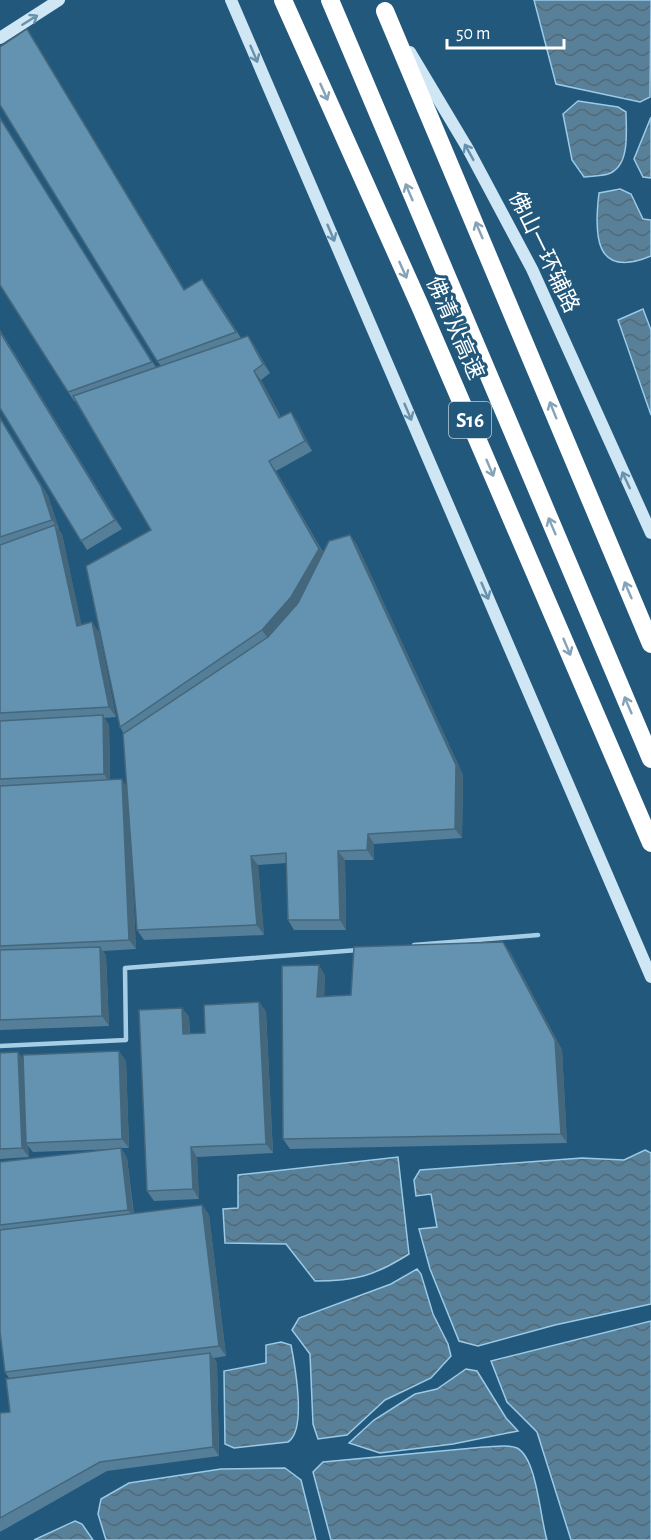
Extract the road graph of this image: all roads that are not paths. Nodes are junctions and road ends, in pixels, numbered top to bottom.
1 (59, 0) edge
2 (231, 0) edge
3 (283, 0) edge
4 (330, 0) edge
5 (382, 5) edge
6 (0, 38) edge
7 (651, 533) edge
8 (651, 644) edge
9 (651, 759) edge
10 (651, 843) edge
11 (538, 936) dead end
12 (408, 946) edge
13 (361, 949) edge
14 (651, 977) edge
15 (0, 1046) edge

6 -> 1 main road
2 -> 14 main road
3 -> 10 highway, 佛清从高速 / S16
9 -> 4 highway, 佛清从高速 / S16
7 -> 5 main road, 佛山一环辅路
8 -> 5 highway
11 - 12 lane
13 - 15 lane

